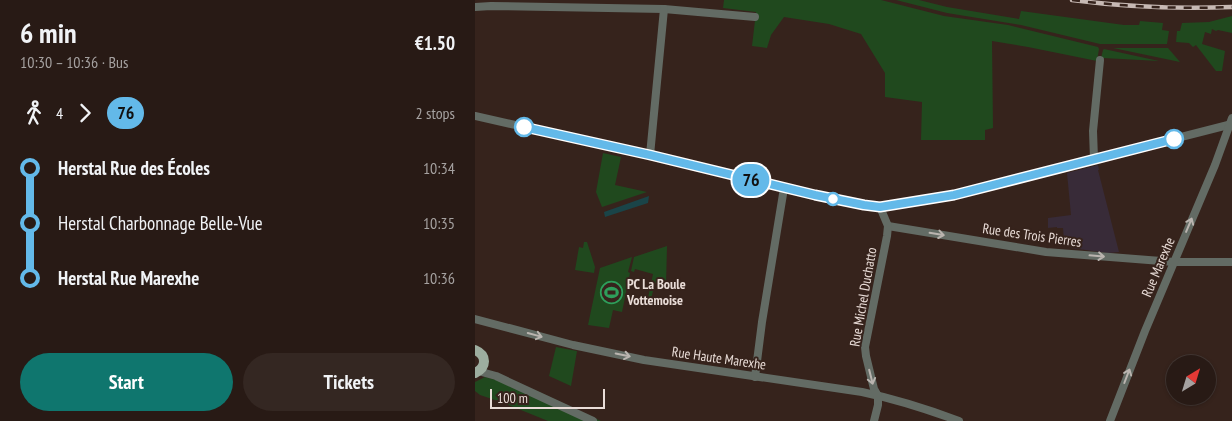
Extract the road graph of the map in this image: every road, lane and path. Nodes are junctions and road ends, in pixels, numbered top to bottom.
1 (475, 7) edge
2 (664, 9) junction
3 (755, 17) dead end
4 (1100, 60) dead end
5 (475, 116) edge
6 (1231, 122) edge
7 (650, 155) junction
8 (1094, 159) junction
9 (784, 188) junction
10 (880, 207) junction
11 (888, 226) junction
12 (1174, 262) junction
13 (1232, 262) edge
14 (475, 319) edge
15 (475, 350) edge
16 (477, 372) edge
17 (755, 377) junction
18 (878, 396) junction
19 (593, 421) edge
20 (874, 421) edge
21 (959, 421) edge
22 (1110, 421) edge

1 - 2 street
2 - 3 street
2 - 7 street
4 - 8 street
5 - 7 street
6 - 8 street
12 -> 6 street, Rue Marexhe
7 - 9 street
8 - 10 street
9 - 10 street
9 - 17 street
10 - 11 street
11 -> 12 street, Rue des Trois Pierres
11 -> 18 street, Rue Michel Duchatto
12 - 13 street, Rue des Trois Pierres
22 -> 12 street, Rue Marexhe
14 -> 17 street, Rue Haute Marexhe
15 - 16 main road
16 - 19 street
17 - 18 street, Rue Haute Marexhe
18 - 20 street, Rue Michel Duchatto
18 - 21 street, Rue Haute Marexhe

